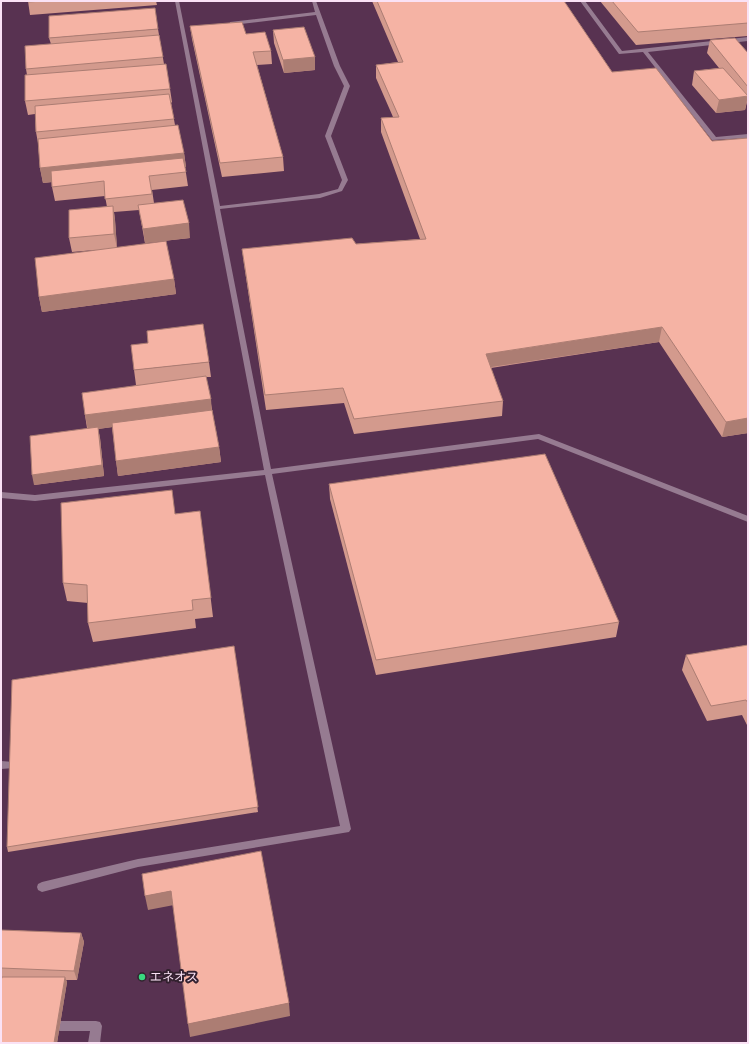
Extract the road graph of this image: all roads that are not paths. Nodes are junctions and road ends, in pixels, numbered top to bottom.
1 (177, 1) edge
2 (314, 1) edge
3 (582, 1) edge
4 (318, 14) junction
5 (227, 23) edge
6 (190, 27) edge
7 (182, 28) junction
8 (748, 39) edge
9 (645, 51) junction
10 (748, 136) edge
11 (217, 208) junction
12 (268, 472) junction
13 (1, 495) edge
14 (748, 519) edge
15 (1, 765) edge
16 (11, 765) edge
17 (42, 887) dead end
18 (60, 1026) edge
19 (94, 1043) edge

1 - 7 lane
2 - 4 lane
3 - 9 lane
4 - 5 lane
4 - 11 lane
6 - 7 lane
7 - 11 lane
8 - 9 lane
9 - 10 lane
11 - 12 lane
12 - 13 lane
12 - 14 lane
12 - 17 lane
15 - 16 lane
18 - 19 lane

